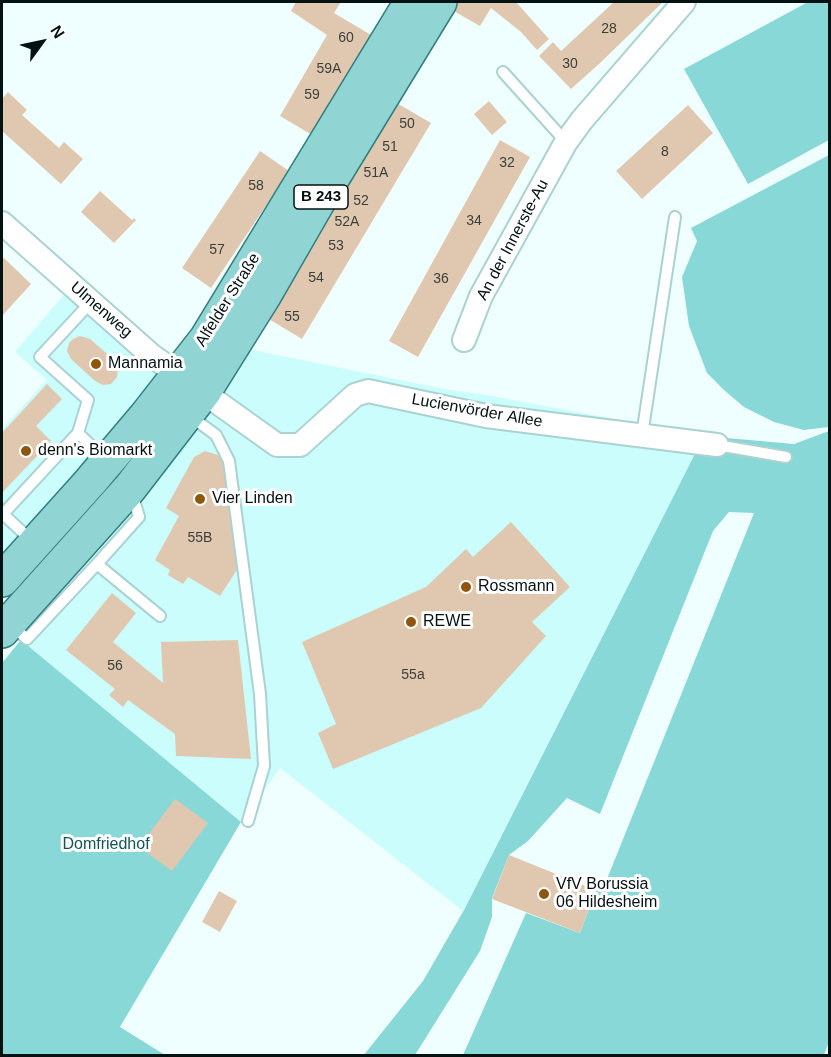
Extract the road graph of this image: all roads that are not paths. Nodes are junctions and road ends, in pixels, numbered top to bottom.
1 (411, 2) edge
2 (440, 2) edge
3 (684, 2) edge
4 (503, 72) dead end
5 (566, 142) junction
6 (675, 217) dead end
7 (3, 229) edge
8 (92, 301) junction
9 (464, 340) dead end
10 (190, 394) junction
11 (78, 434) junction
12 (642, 435) junction
13 (717, 445) joint
14 (786, 457) dead end
15 (108, 461) junction
16 (130, 488) junction
17 (35, 544) junction
18 (97, 564) junction
19 (7, 600) edge
20 (160, 616) dead end
21 (248, 821) dead end

1 - 10 main road, Alfelder Straße / B 243
2 - 10 main road, Alfelder Straße / B 243
3 - 5 street, An der Innerste-Au
4 - 5 lane
5 - 9 street, An der Innerste-Au
6 - 12 lane
7 - 8 street, Ulmenweg
8 - 10 street, Ulmenweg
8 - 11 lane
10 - 12 street, Lucienvörder Allee
10 - 15 main road, Alfelder Straße / B 243
10 - 16 main road, Alfelder Straße / B 243
10 - 21 lane
11 - 15 lane
11 - 17 lane
12 - 13 street, Lucienvörder Allee
13 - 14 lane, Lucienvörder Allee
15 - 17 main road, Alfelder Straße / B 243
16 - 18 lane
16 - 19 main road, Alfelder Straße / B 243
17 - 19 main road, Alfelder Straße / B 243
18 - 19 lane
18 - 20 lane

